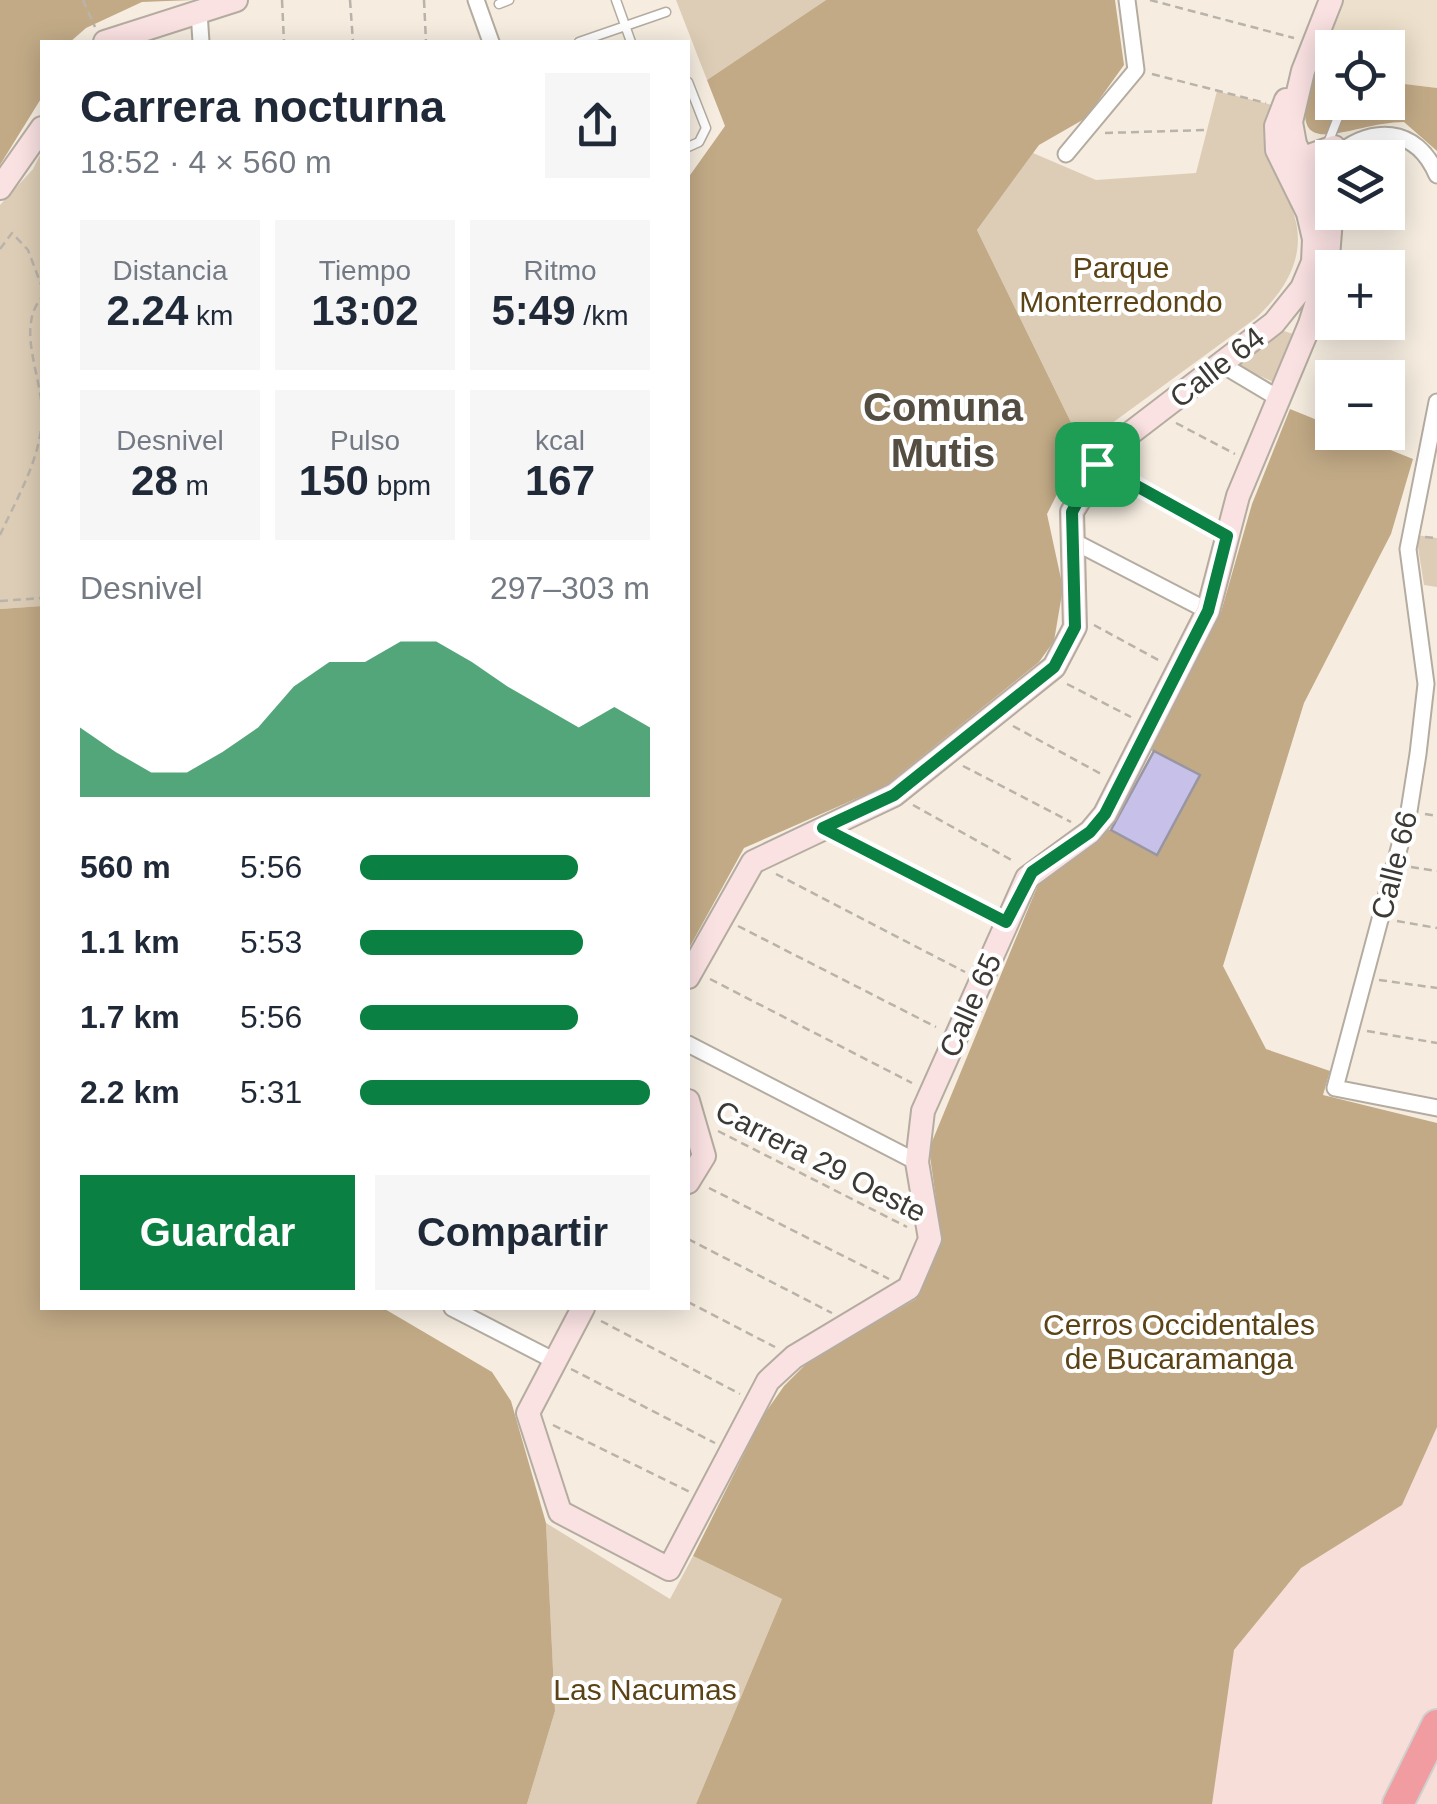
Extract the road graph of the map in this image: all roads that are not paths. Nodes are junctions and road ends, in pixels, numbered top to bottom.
1 (236, 0) edge
2 (476, 0) edge
3 (509, 0) edge
4 (616, 0) edge
5 (1127, 0) edge
6 (1331, 0) edge
7 (498, 4) dead end
8 (199, 12) junction
9 (666, 12) dead end
10 (625, 26) junction
11 (100, 35) edge
12 (201, 40) edge
13 (490, 40) edge
14 (585, 40) edge
15 (630, 40) edge
16 (690, 87) edge
17 (1287, 115) junction
18 (40, 131) edge
19 (1367, 140) edge
20 (1403, 140) edge
21 (1405, 141) edge
22 (1315, 142) edge
23 (690, 145) edge
24 (1066, 154) dead end
25 (1315, 166) edge
26 (1303, 174) junction
27 (1437, 175) edge
28 (0, 188) edge
29 (1283, 315) junction
30 (1310, 324) junction
31 (1221, 364) junction
32 (1278, 398) junction
33 (1437, 402) edge
34 (1072, 540) junction
35 (1208, 611) junction
36 (690, 971) edge
37 (690, 1045) edge
38 (1437, 1108) edge
39 (691, 1110) edge
40 (917, 1162) junction
41 (690, 1180) edge
42 (456, 1310) edge
43 (582, 1310) edge
44 (555, 1361) junction
45 (1437, 1726) edge
46 (1437, 1752) edge
47 (1398, 1804) edge
48 (1413, 1804) edge

1 - 8 street
2 - 13 street
3 - 7 lane
4 - 10 lane
5 - 24 street
6 - 17 street
8 - 11 street
8 - 12 street
9 - 10 lane
10 - 14 lane
10 - 15 lane
16 - 23 lane
17 - 22 street
17 - 26 street, Calle 65
18 - 28 street
19 - 20 street
21 - 27 street
25 - 26 street
26 - 29 street, Calle 65
26 - 30 street, Calle 65
29 - 30 street
29 - 31 street, Calle 64
30 - 32 street, Calle 65
31 - 32 street
31 - 34 street, Calle 64
32 - 35 street, Calle 65
33 - 38 street, Calle 66
34 - 35 street
34 - 36 street, Calle 64
35 - 40 street, Calle 65
37 - 40 street
39 - 41 street
40 - 44 street, Calle 65
42 - 44 street
43 - 44 street
45 - 47 highway
46 - 48 highway

